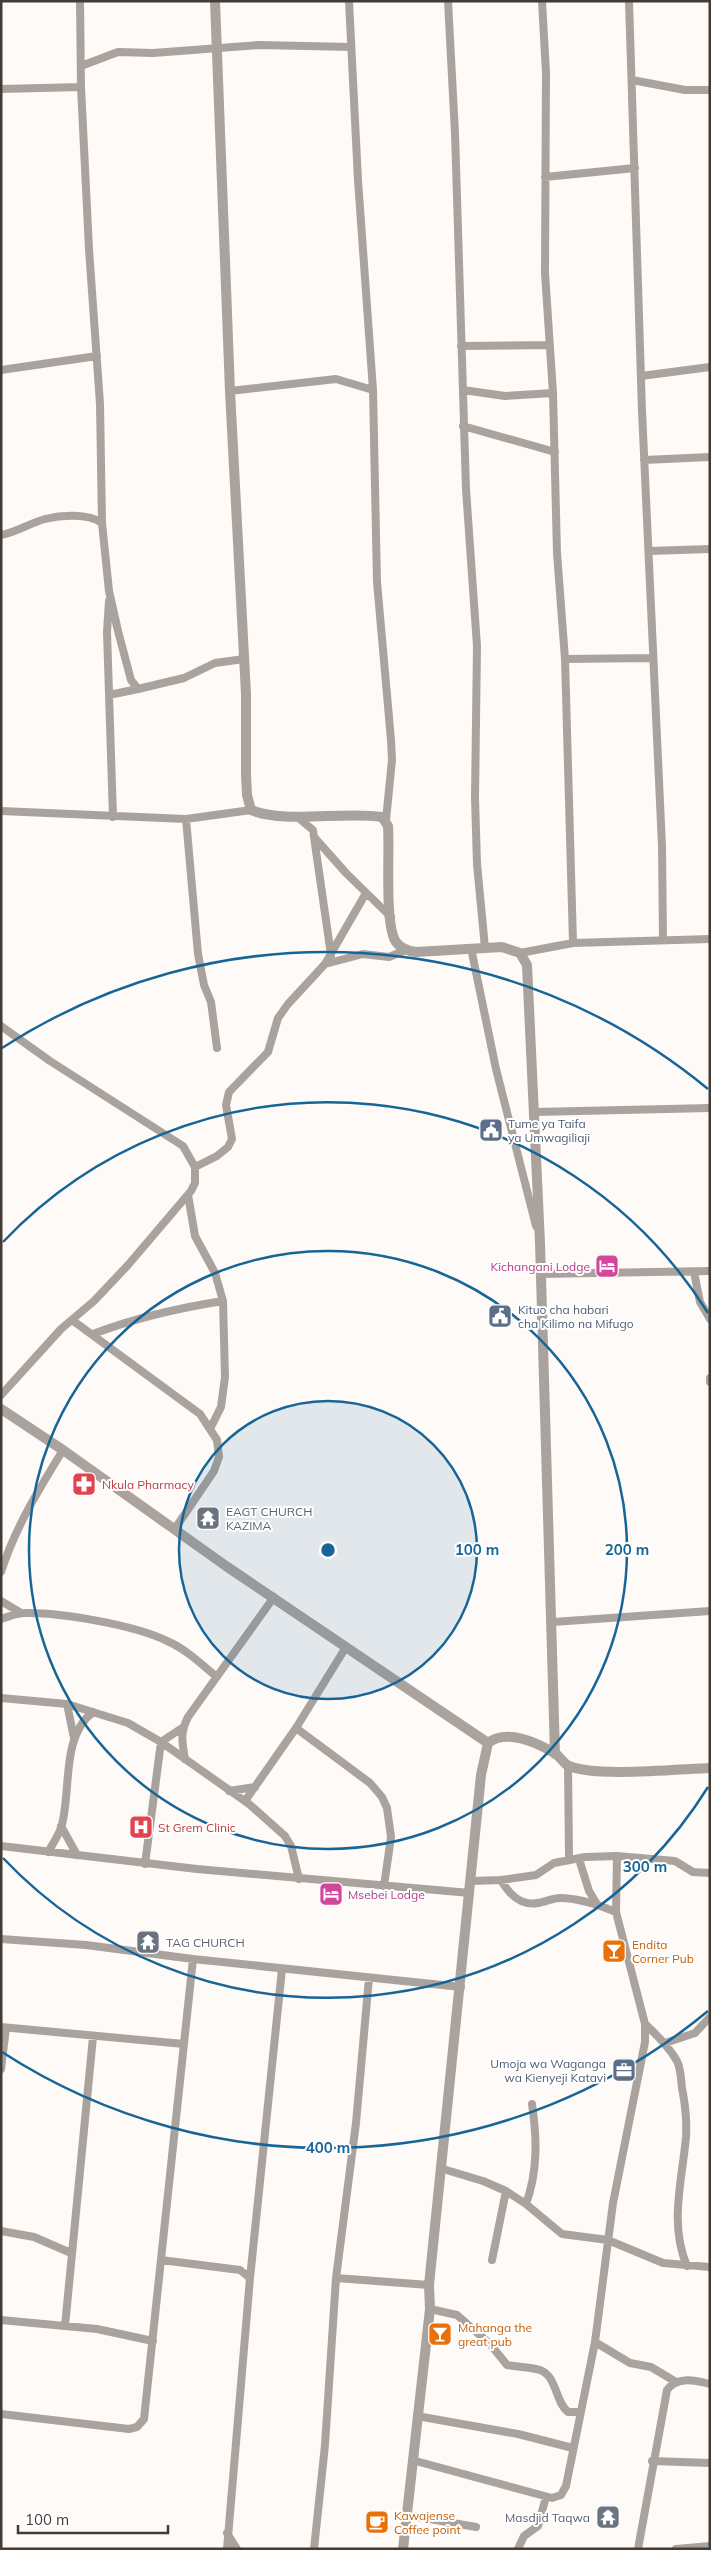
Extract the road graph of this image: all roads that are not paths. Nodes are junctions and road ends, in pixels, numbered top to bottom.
1 (80, 1) edge
2 (215, 1) edge
3 (349, 1) edge
4 (448, 1) edge
5 (542, 1) edge
6 (629, 1) edge
7 (217, 47) junction
8 (351, 47) junction
9 (81, 66) junction
10 (632, 80) junction
11 (81, 87) junction
12 (1, 89) edge
13 (710, 90) edge
14 (635, 168) junction
15 (545, 177) junction
16 (550, 345) junction
17 (462, 346) junction
18 (97, 356) junction
19 (710, 367) edge
20 (1, 370) edge
21 (641, 376) junction
22 (373, 390) junction
23 (463, 390) junction
24 (230, 391) junction
25 (553, 393) junction
26 (463, 426) junction
27 (555, 452) junction
28 (710, 457) edge
29 (644, 460) junction
30 (102, 523) junction
31 (1, 535) edge
32 (710, 549) edge
33 (649, 551) junction
34 (110, 591) junction
35 (652, 658) junction
36 (244, 659) junction
37 (566, 659) junction
38 (138, 688) junction
39 (109, 695) junction
40 (251, 810) junction
41 (1, 811) edge
42 (296, 816) junction
43 (113, 817) junction
44 (186, 820) junction
45 (386, 820) junction
46 (314, 837) junction
47 (366, 893) junction
48 (391, 917) junction
49 (710, 939) edge
50 (663, 940) junction
51 (573, 944) junction
52 (471, 948) junction
53 (485, 948) junction
54 (406, 950) junction
55 (520, 953) junction
56 (330, 956) junction
57 (325, 964) junction
58 (1, 1026) edge
59 (216, 1048) dead end
60 (710, 1108) edge
61 (535, 1112) junction
62 (195, 1167) junction
63 (188, 1195) junction
64 (540, 1243) junction
65 (710, 1271) edge
66 (694, 1272) junction
67 (540, 1274) junction
68 (223, 1301) junction
69 (710, 1319) edge
70 (72, 1320) junction
71 (93, 1334) junction
72 (710, 1378) edge
73 (710, 1382) edge
74 (1, 1395) edge
75 (1, 1409) edge
76 (211, 1427) junction
77 (63, 1450) junction
78 (174, 1530) junction
79 (1, 1572) edge
80 (274, 1597) junction
81 (1, 1601) edge
82 (710, 1611) edge
83 (21, 1613) junction
84 (1, 1619) edge
85 (553, 1622) junction
86 (346, 1647) junction
87 (217, 1677) junction
88 (1, 1698) edge
89 (67, 1704) junction
90 (93, 1712) junction
91 (182, 1728) junction
92 (296, 1728) junction
93 (74, 1740) junction
94 (161, 1742) junction
95 (488, 1743) junction
96 (555, 1754) junction
97 (185, 1759) junction
98 (568, 1765) junction
99 (710, 1768) edge
100 (255, 1787) junction
101 (230, 1790) junction
102 (245, 1801) junction
103 (61, 1826) junction
104 (1, 1846) edge
105 (48, 1852) junction
106 (77, 1855) junction
107 (617, 1856) junction
108 (569, 1858) junction
109 (579, 1859) junction
110 (145, 1864) junction
111 (710, 1874) edge
112 (299, 1879) junction
113 (501, 1880) junction
114 (472, 1881) junction
115 (384, 1886) junction
116 (470, 1893) junction
117 (597, 1904) junction
118 (616, 1912) junction
119 (1, 1939) edge
120 (193, 1959) junction
121 (282, 1969) junction
122 (369, 1978) junction
123 (461, 1987) junction
124 (710, 2017) edge
125 (645, 2024) junction
126 (3, 2028) edge
127 (93, 2037) junction
128 (665, 2043) junction
129 (184, 2044) junction
130 (1, 2069) edge
131 (532, 2104) dead end
132 (443, 2169) junction
133 (506, 2191) junction
134 (526, 2204) junction
135 (1, 2231) edge
136 (608, 2240) junction
137 (71, 2253) junction
138 (161, 2260) junction
139 (492, 2260) dead end
140 (687, 2266) junction
141 (710, 2267) edge
142 (250, 2278) junction
143 (336, 2278) junction
144 (429, 2285) junction
145 (430, 2309) junction
146 (1, 2320) edge
147 (65, 2326) junction
148 (153, 2340) junction
149 (595, 2342) junction
150 (676, 2382) junction
151 (710, 2384) edge
152 (580, 2412) junction
153 (1, 2414) edge
154 (417, 2416) junction
155 (573, 2448) junction
156 (412, 2460) junction
157 (652, 2461) junction
158 (710, 2463) edge
159 (546, 2497) junction
160 (407, 2515) junction
161 (476, 2528) dead end
162 (227, 2533) junction
163 (710, 2546) edge
164 (227, 2549) edge
165 (237, 2549) edge
166 (314, 2549) edge
167 (402, 2549) edge
168 (518, 2549) edge
169 (638, 2549) edge
170 (676, 2549) edge

1 - 9 street
2 - 7 street
3 - 8 street
4 - 17 street
5 - 15 street
6 - 10 street
7 - 8 street
7 - 9 street
7 - 24 street
8 - 22 street
9 - 11 street
10 - 13 street
10 - 14 street
11 - 12 street
11 - 18 street
14 - 15 street
14 - 21 street
15 - 16 street
16 - 17 street
16 - 25 street
17 - 23 street
18 - 20 street
18 - 30 street
19 - 21 street
21 - 29 street
22 - 24 street
22 - 45 street
23 - 25 street
23 - 26 street
24 - 36 street
25 - 27 street
26 - 27 street
26 - 53 street
27 - 37 street
28 - 29 street
29 - 33 street
30 - 31 street
30 - 34 street
32 - 33 street
33 - 35 street
34 - 38 street
34 - 39 street
35 - 37 street
35 - 50 street
36 - 38 street
36 - 40 street
37 - 51 street
38 - 39 street
39 - 43 street
40 - 42 street
40 - 44 street
41 - 43 street
42 - 45 street
42 - 46 street
43 - 44 street
44 - 59 street
45 - 48 street
46 - 47 street
46 - 56 street
47 - 48 street
47 - 56 street
48 - 54 street
49 - 50 street
50 - 51 street
51 - 55 street
52 - 53 street
52 - 54 street
52 - 64 street
53 - 55 street
54 - 57 street
55 - 61 street
56 - 57 street
57 - 62 street
58 - 62 street
60 - 61 street
61 - 64 street
62 - 63 street
63 - 68 street
63 - 70 street
64 - 67 street
65 - 66 street
66 - 67 street
66 - 69 street
67 - 85 street
68 - 71 street
68 - 76 street
70 - 71 street
70 - 74 street
71 - 76 street
72 - 73 street
75 - 77 street
76 - 78 street
77 - 78 street
77 - 79 street
78 - 80 street
80 - 86 street
80 - 87 street
81 - 83 street
82 - 85 street
83 - 84 street
83 - 87 street
85 - 96 street
86 - 92 street
86 - 95 street
87 - 91 street
88 - 89 street
89 - 90 street
89 - 93 street
90 - 93 street
90 - 94 street
91 - 94 street
91 - 97 street
92 - 100 street
92 - 115 street
93 - 103 street
94 - 97 street
94 - 110 street
95 - 96 street
95 - 114 street
96 - 98 street
97 - 101 street
98 - 99 street
98 - 108 street
100 - 101 street
100 - 102 street
101 - 102 street
102 - 112 street
103 - 105 street
103 - 106 street
104 - 105 street
105 - 106 street
106 - 110 street
107 - 109 street
107 - 111 street
107 - 118 street
108 - 109 street
108 - 113 street
109 - 117 street
110 - 112 street
112 - 115 street
113 - 114 street
113 - 117 street
114 - 116 street
115 - 116 street
116 - 123 street
117 - 118 street
118 - 125 street
119 - 120 street
120 - 121 street
120 - 129 street
121 - 122 street
121 - 142 street
122 - 123 street
122 - 143 street
123 - 132 street
124 - 128 street
125 - 128 street
125 - 136 street
126 - 127 street
126 - 130 street
127 - 129 street
127 - 137 street
128 - 140 street
129 - 138 street
131 - 134 street
132 - 133 street
132 - 144 street
133 - 134 street
133 - 139 street
134 - 136 street
135 - 137 street
136 - 140 street
136 - 149 street
137 - 147 street
138 - 142 street
138 - 148 street
140 - 141 street
142 - 162 street
143 - 144 street
143 - 166 street
144 - 145 street
145 - 152 street
145 - 154 street
146 - 147 street
147 - 148 street
148 - 153 street
149 - 150 street
149 - 152 street
150 - 151 street
150 - 157 street
152 - 155 street
154 - 155 street
154 - 156 street
155 - 159 street
156 - 159 street
156 - 160 street
157 - 158 street
157 - 169 street
159 - 168 street
160 - 161 street
160 - 167 street
162 - 164 street
162 - 165 street
163 - 170 street

